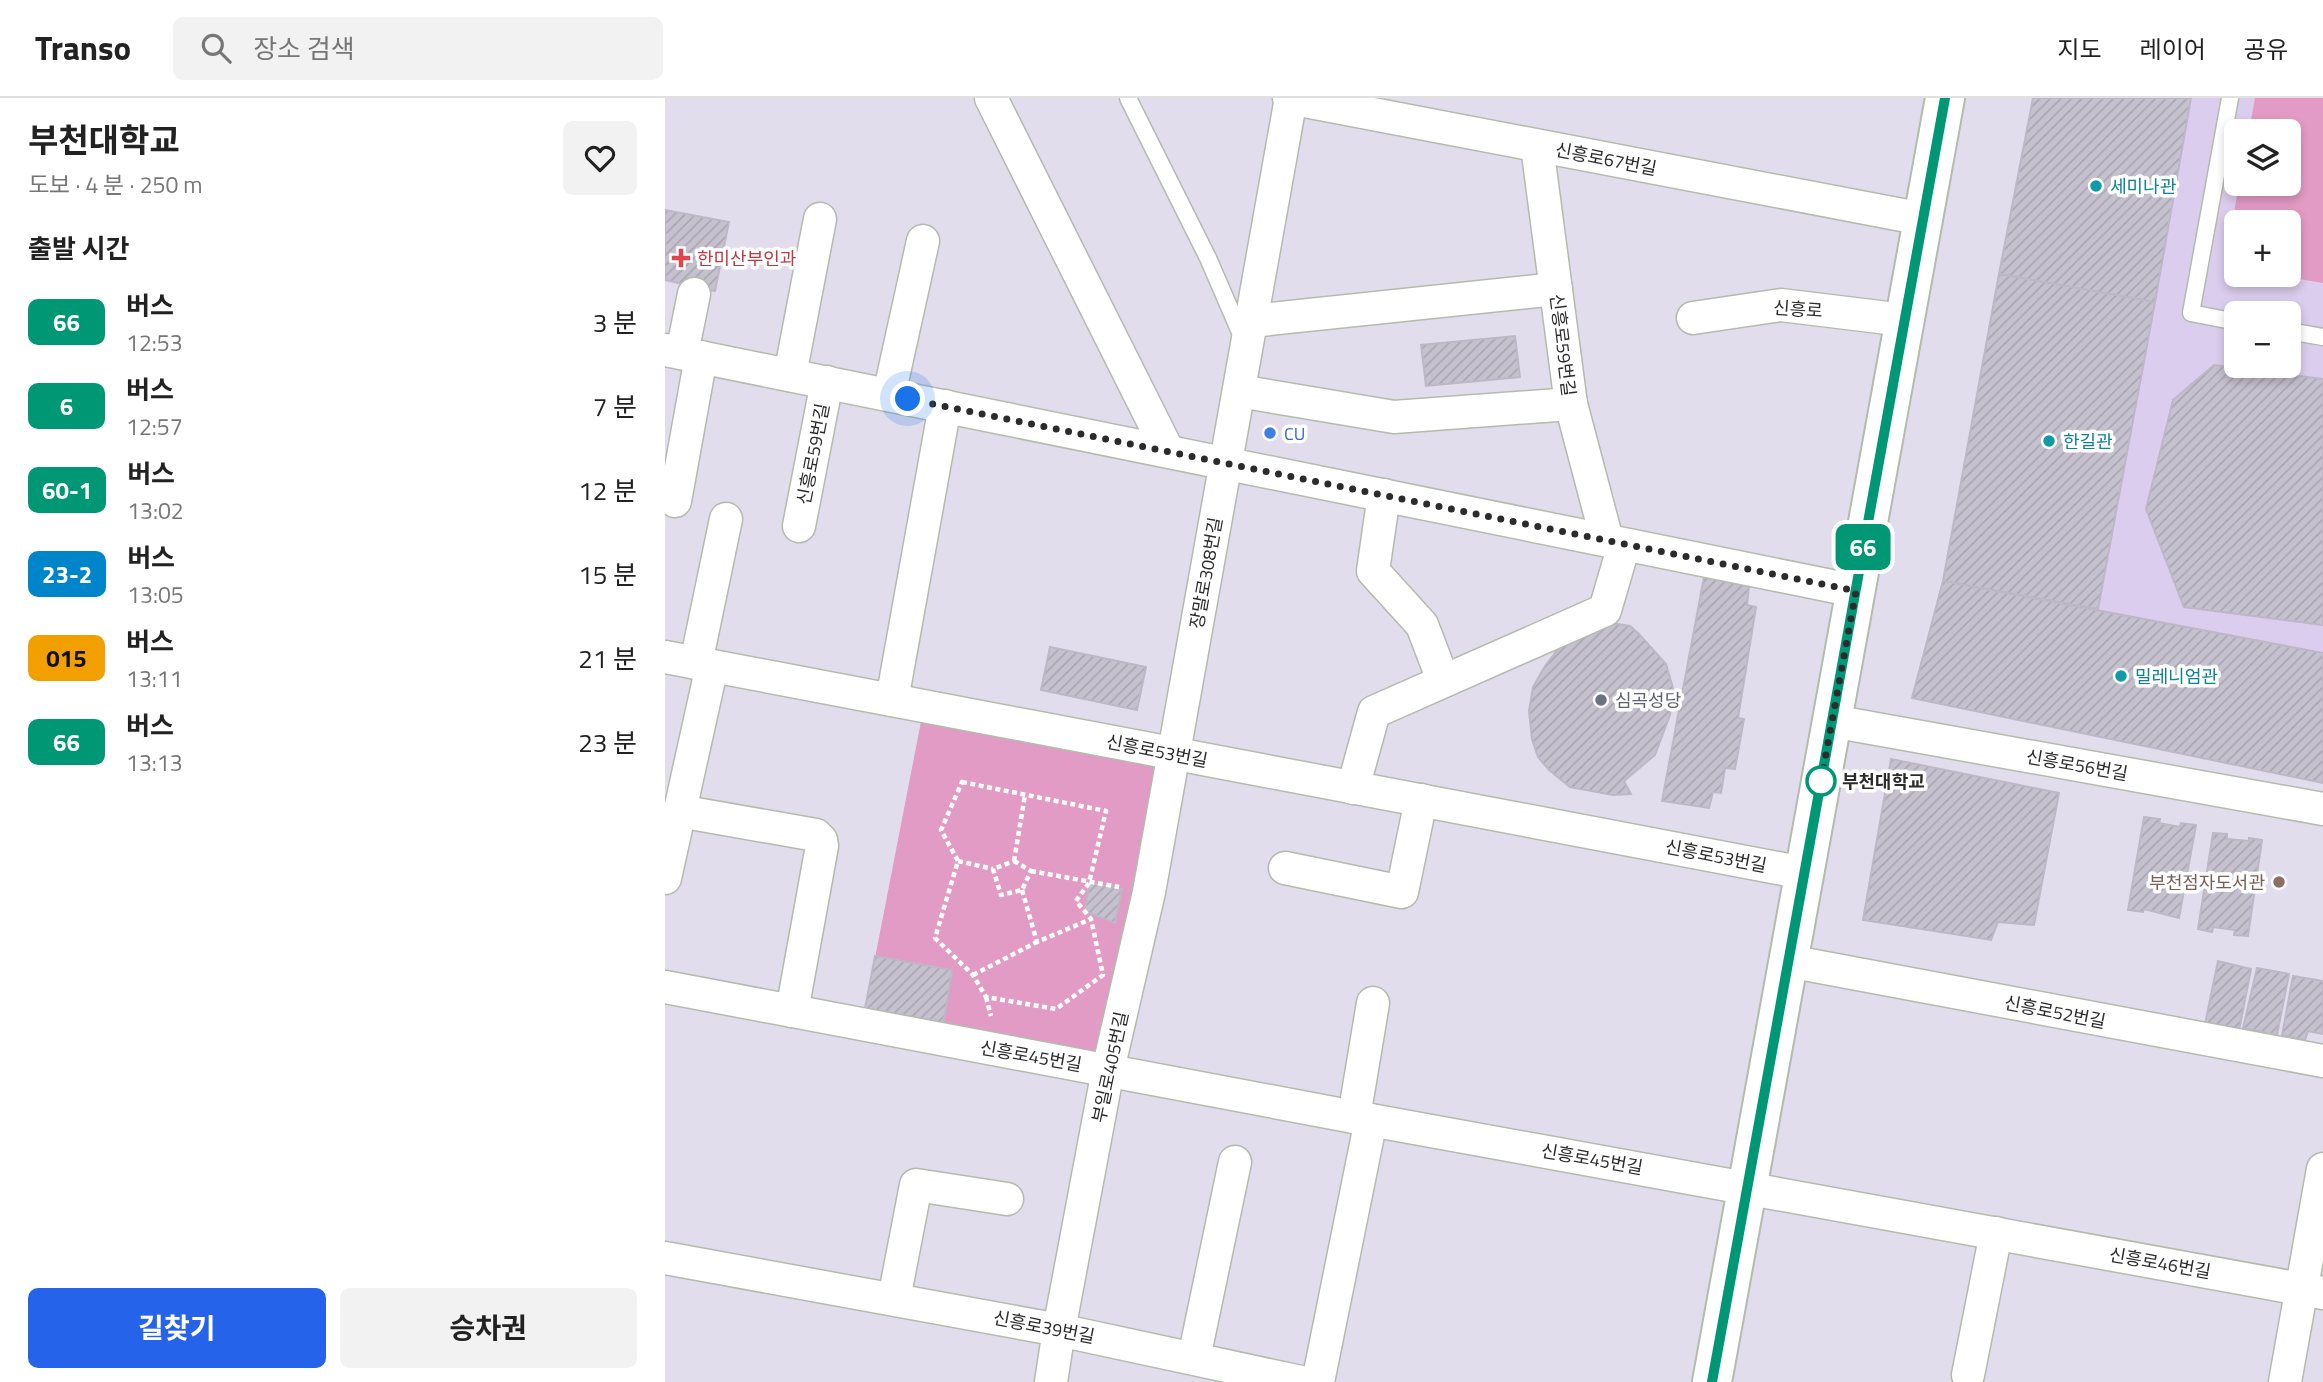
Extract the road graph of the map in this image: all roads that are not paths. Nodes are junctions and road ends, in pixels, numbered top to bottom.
1 (991, 98) edge
2 (1128, 98) edge
3 (1291, 98) edge
4 (1945, 98) edge
5 (2230, 98) edge
6 (1537, 146) junction
7 (820, 219) dead end
8 (1923, 219) junction
9 (923, 241) dead end
10 (1556, 289) junction
11 (694, 294) dead end
12 (1693, 318) dead end
13 (2224, 319) edge
14 (1904, 320) junction
15 (2301, 333) edge
16 (1249, 335) junction
17 (2323, 337) edge
18 (683, 353) edge
19 (790, 375) junction
20 (827, 382) junction
21 (1239, 391) junction
22 (889, 395) junction
23 (1571, 404) junction
24 (946, 406) junction
25 (1168, 451) junction
26 (1226, 462) junction
27 (1384, 495) junction
28 (675, 501) dead end
29 (726, 519) dead end
30 (799, 526) dead end
31 (1616, 542) junction
32 (1856, 591) junction
33 (665, 657) edge
34 (704, 665) junction
35 (1443, 680) junction
36 (892, 700) junction
37 (1832, 721) junction
38 (1174, 754) junction
39 (1353, 788) junction
40 (1422, 800) junction
41 (2323, 808) edge
42 (679, 811) junction
43 (1285, 868) dead end
44 (1804, 873) junction
45 (665, 878) edge
46 (1789, 961) junction
47 (665, 987) edge
48 (1373, 1003) dead end
49 (792, 1011) junction
50 (2323, 1061) edge
51 (1108, 1070) junction
52 (1362, 1118) junction
53 (1235, 1162) dead end
54 (2323, 1169) edge
55 (1748, 1187) junction
56 (1007, 1199) dead end
57 (1996, 1233) junction
58 (665, 1258) edge
59 (2312, 1291) edge
60 (894, 1299) junction
61 (1059, 1330) junction
62 (1194, 1358) junction
63 (1968, 1375) dead end
64 (1249, 1376) edge
65 (1051, 1382) edge
66 (1301, 1382) edge
67 (1318, 1382) edge
68 (1712, 1382) edge
69 (2285, 1382) edge

1 - 25 street
2 - 16 lane
3 - 6 street, 신흥로67번길
3 - 16 street, 장말로308번길
4 - 8 street
5 - 13 lane
6 - 8 street, 신흥로67번길
6 - 10 street, 신흥로59번길
7 - 19 street
8 - 14 street
9 - 22 street
10 - 16 street
10 - 23 street, 신흥로59번길
11 - 18 street
12 - 14 street, 신흥로
14 - 32 street
15 - 17 lane
16 - 21 street, 장말로308번길
18 - 19 street, 신흥로59번길
18 - 28 street
19 - 20 street, 신흥로59번길
20 - 22 street, 신흥로59번길
20 - 30 street, 신흥로59번길
21 - 23 street
21 - 26 street, 장말로308번길
22 - 24 street, 신흥로59번길
23 - 31 street, 신흥로59번길
24 - 25 street, 신흥로59번길
24 - 36 street
25 - 26 street, 신흥로59번길
26 - 27 street, 신흥로59번길
26 - 38 street, 장말로308번길
27 - 31 street, 신흥로59번길
27 - 35 street
29 - 34 street
31 - 32 street, 신흥로59번길
31 - 35 street
32 - 37 street
33 - 34 street, 신흥로53번길
34 - 36 street, 신흥로53번길
34 - 42 street
35 - 39 street
36 - 38 street, 신흥로53번길
37 - 41 street, 신흥로56번길
37 - 44 street
38 - 39 street, 신흥로53번길
38 - 51 street, 부일로405번길
39 - 40 street, 신흥로53번길
40 - 43 street
40 - 44 street, 신흥로53번길
42 - 45 street
42 - 49 street
44 - 46 street
46 - 50 street, 신흥로52번길
46 - 55 street
47 - 49 street, 신흥로45번길
48 - 52 street
49 - 51 street, 신흥로45번길
51 - 52 street, 신흥로45번길
51 - 61 street, 부일로405번길
52 - 55 street, 신흥로45번길
52 - 67 street
53 - 62 street
54 - 59 street
55 - 57 street, 신흥로46번길
55 - 68 street
56 - 60 street
57 - 59 street, 신흥로46번길
57 - 63 street
58 - 60 street, 신흥로39번길
59 - 69 street
60 - 61 street, 신흥로39번길
61 - 62 street, 신흥로39번길
61 - 65 street, 부일로405번길
62 - 64 street, 신흥로39번길
64 - 66 street, 신흥로39번길

